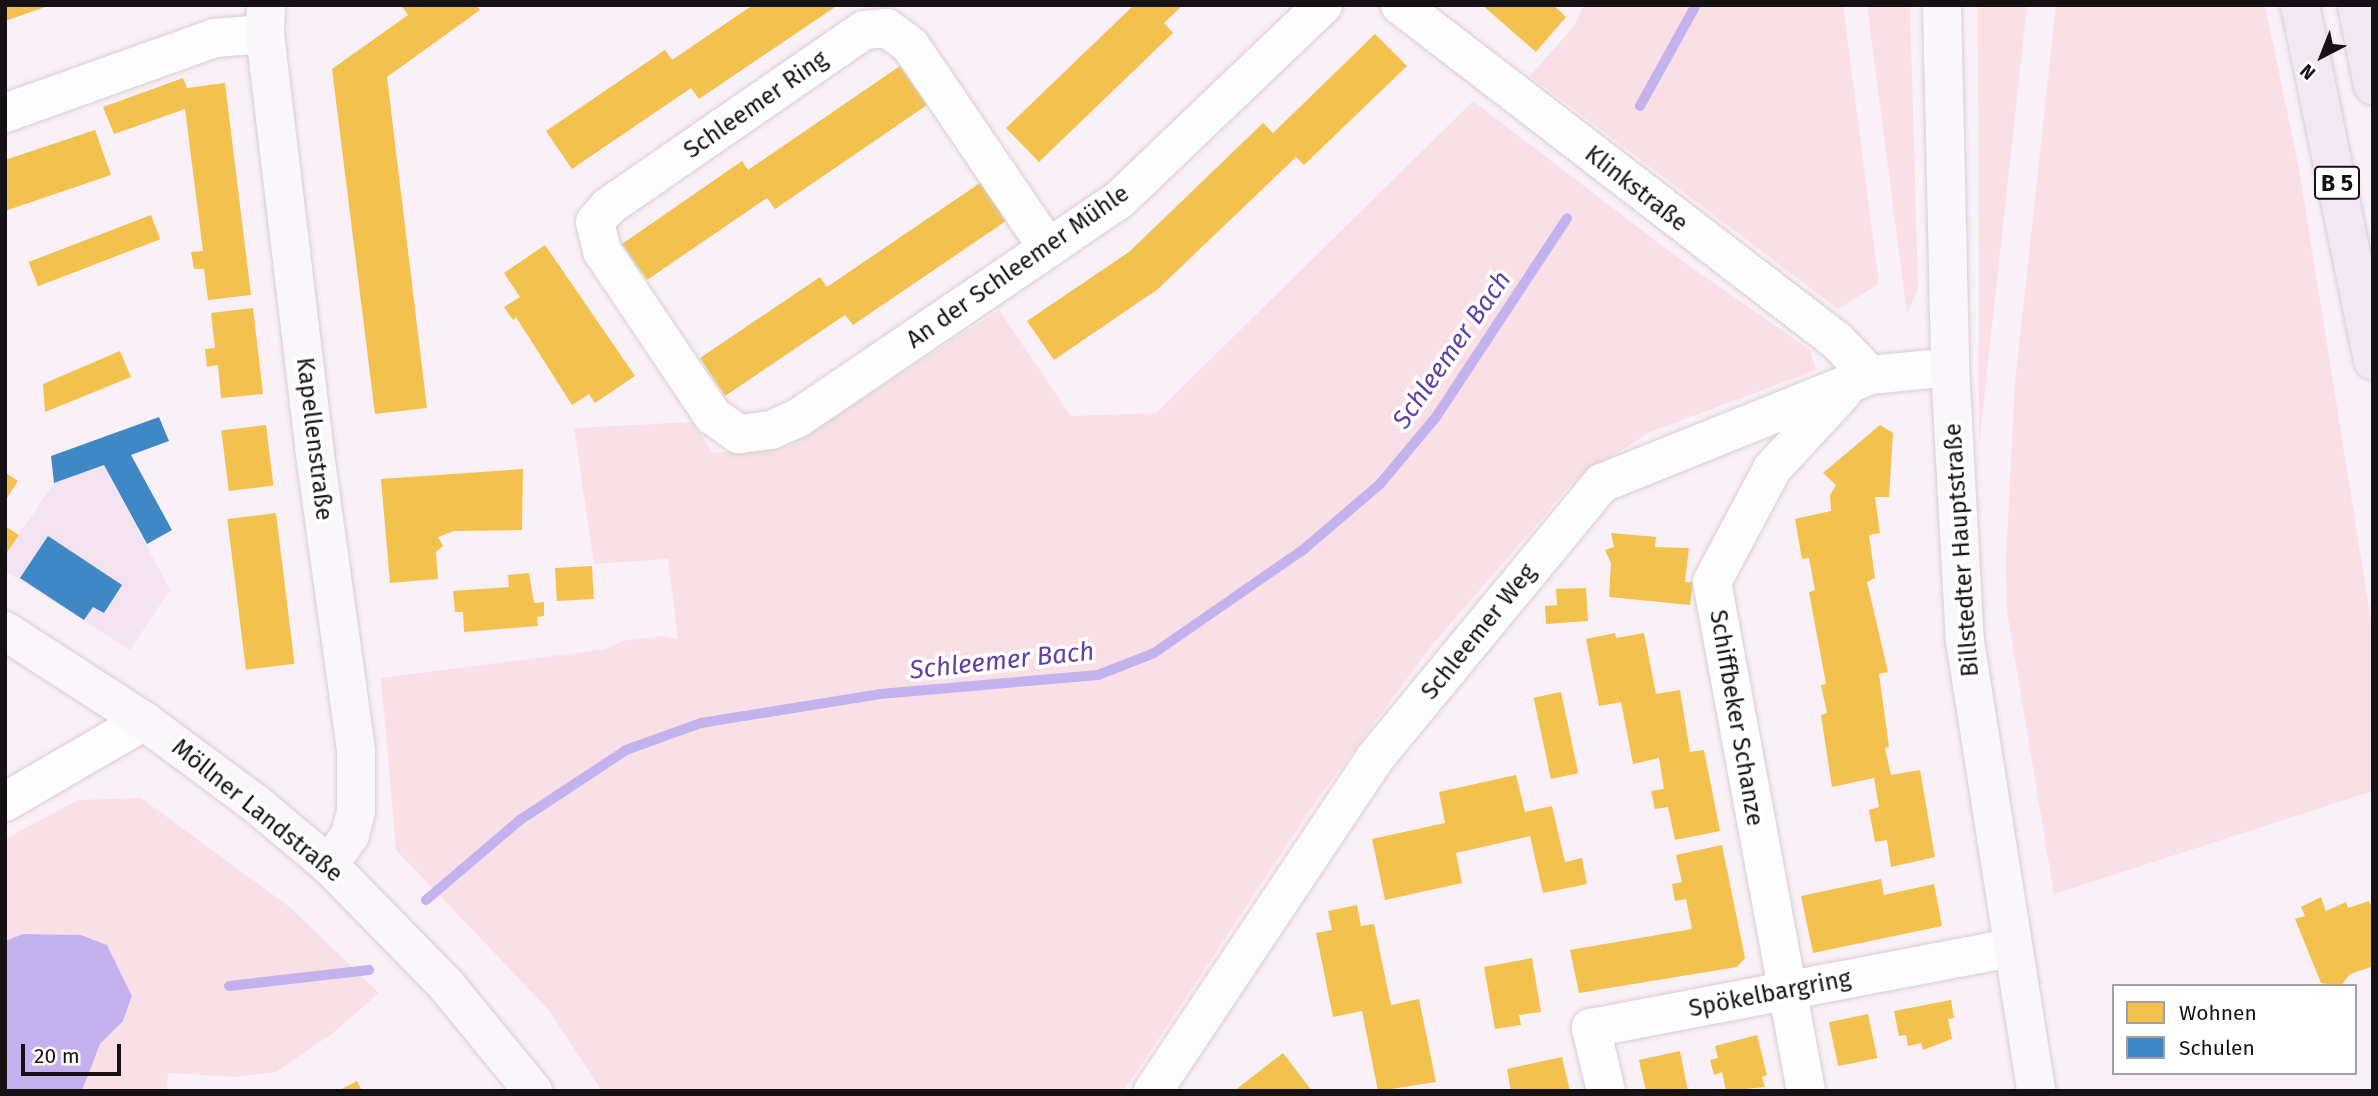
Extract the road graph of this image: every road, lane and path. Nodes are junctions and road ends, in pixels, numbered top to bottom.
1 (1323, 5) edge
2 (1400, 5) edge
3 (1942, 5) edge
4 (2300, 5) edge
5 (2357, 5) edge
6 (266, 20) edge
7 (2373, 85) edge
8 (5, 113) edge
9 (1048, 248) junction
10 (2373, 361) edge
11 (1950, 367) junction
12 (1860, 380) junction
13 (713, 416) joint
14 (5, 631) edge
15 (144, 721) junction
16 (5, 802) edge
17 (329, 865) junction
18 (2012, 948) junction
19 (1785, 991) junction
20 (534, 1091) edge
21 (1153, 1091) edge
22 (1606, 1091) edge
23 (1806, 1091) edge
24 (2036, 1091) edge

1 - 9 street, An der Schleemer Mühle
2 - 12 street, Klinkstraße
3 - 11 street, Billstedter Hauptstraße
4 - 10 highway, B 5
5 - 7 highway
6 - 8 street
6 - 17 street, Kapellenstraße
9 - 13 street, An der Schleemer Mühle
9 - 13 street, Schleemer Ring
11 - 12 street, Schleemer Weg
11 - 18 street, Billstedter Hauptstraße
12 - 19 street, Schiffbeker Schanze
12 - 21 street, Schleemer Weg
14 - 15 street, Möllner Landstraße
15 - 16 street
15 - 17 street, Möllner Landstraße
17 - 20 street, Möllner Landstraße
18 - 19 street, Spökelbargring
18 - 24 street, Billstedter Hauptstraße
19 - 22 street, Spökelbargring
19 - 23 street, Schiffbeker Schanze

